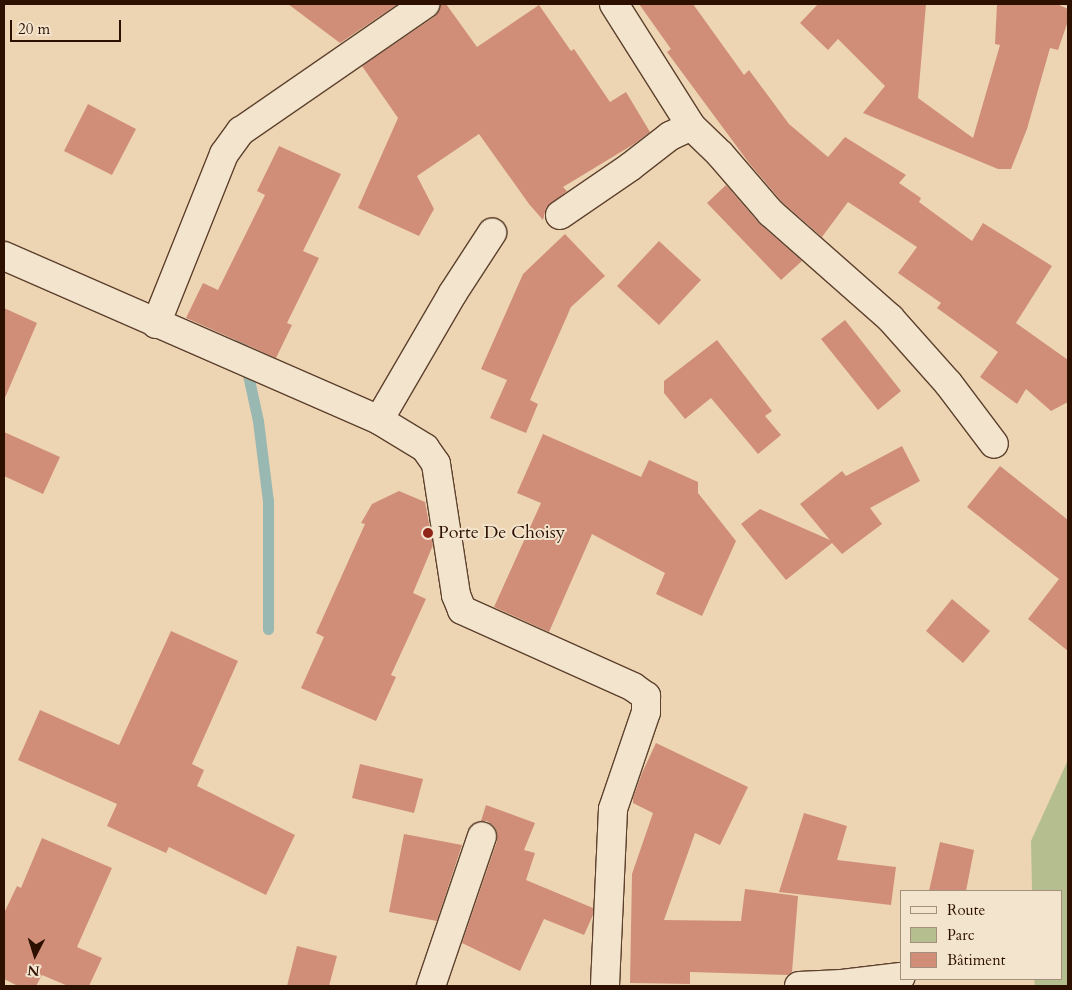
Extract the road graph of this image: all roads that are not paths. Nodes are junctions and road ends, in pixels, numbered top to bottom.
1 (425, 4) edge
2 (614, 4) edge
3 (691, 126) junction
4 (560, 215) dead end
5 (492, 234) dead end
6 (4, 256) edge
7 (156, 324) junction
8 (378, 420) junction
9 (994, 444) dead end
10 (482, 836) dead end
11 (900, 977) edge
12 (431, 986) edge
13 (605, 986) edge
14 (799, 986) edge

1 - 7 street
2 - 3 street
3 - 4 street
3 - 9 street
5 - 8 street
6 - 7 street
7 - 8 street
8 - 13 street
10 - 12 street
11 - 14 street

